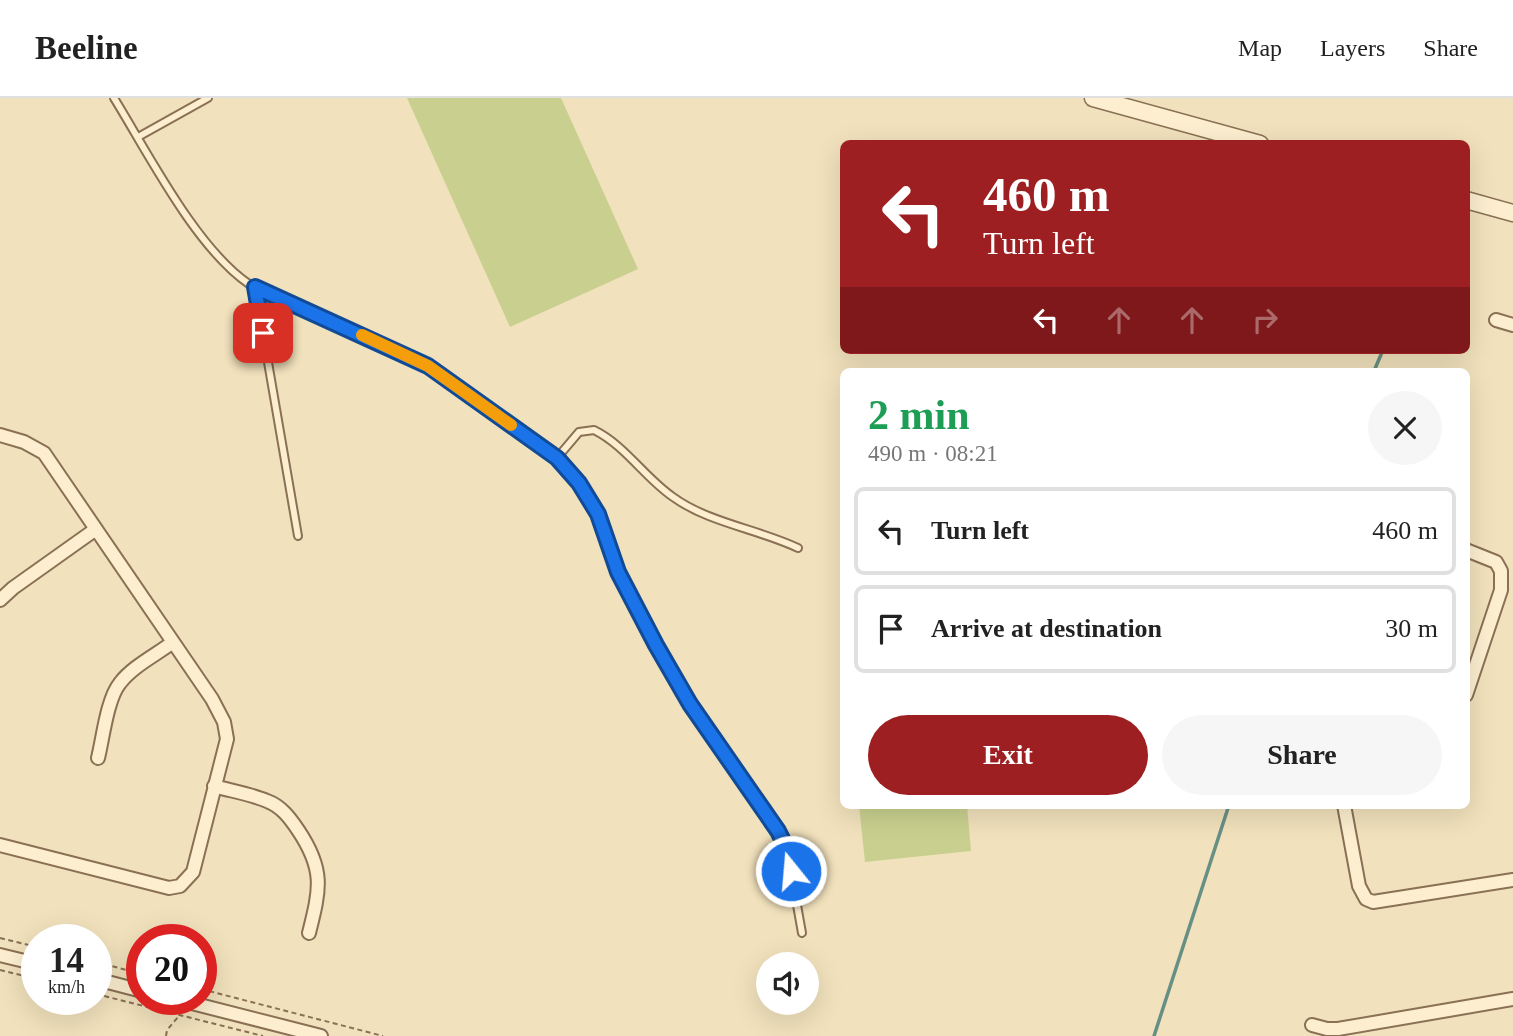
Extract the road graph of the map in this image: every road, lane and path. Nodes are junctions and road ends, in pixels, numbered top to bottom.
1 (114, 98) edge
2 (208, 98) edge
3 (1093, 98) edge
4 (138, 137) junction
5 (1245, 140) edge
6 (1470, 201) edge
7 (1513, 213) edge
8 (255, 287) junction
9 (1496, 320) dead end
10 (1513, 325) edge
11 (0, 435) edge
12 (557, 458) junction
13 (96, 529) junction
14 (298, 536) dead end
15 (798, 548) dead end
16 (1470, 552) edge
17 (0, 600) edge
18 (173, 642) junction
19 (1470, 683) edge
20 (98, 758) dead end
21 (214, 786) junction
22 (1345, 809) edge
23 (0, 845) edge
24 (1513, 880) edge
25 (309, 933) dead end
26 (802, 933) dead end
27 (0, 938) edge
28 (21, 943) edge
29 (0, 954) edge
30 (21, 960) edge
31 (0, 970) edge
32 (21, 975) edge
33 (217, 993) edge
34 (1513, 999) edge
35 (217, 1009) edge
36 (179, 1015) joint
37 (1312, 1025) dead end
38 (166, 1036) edge
39 (263, 1036) edge
40 (321, 1036) edge
41 (383, 1036) edge

1 - 4 lane
2 - 4 lane
3 - 5 street
4 - 8 lane
6 - 7 street
8 - 12 lane
8 - 14 lane
9 - 10 street
11 - 13 street
12 - 15 lane
12 - 26 lane
13 - 17 street
13 - 18 street
16 - 19 street
18 - 20 street
18 - 21 street
21 - 23 street
21 - 25 street
22 - 24 street
27 - 28 path
29 - 30 street
31 - 32 path
33 - 41 path
34 - 37 street
35 - 40 street
36 - 38 path
36 - 39 path

